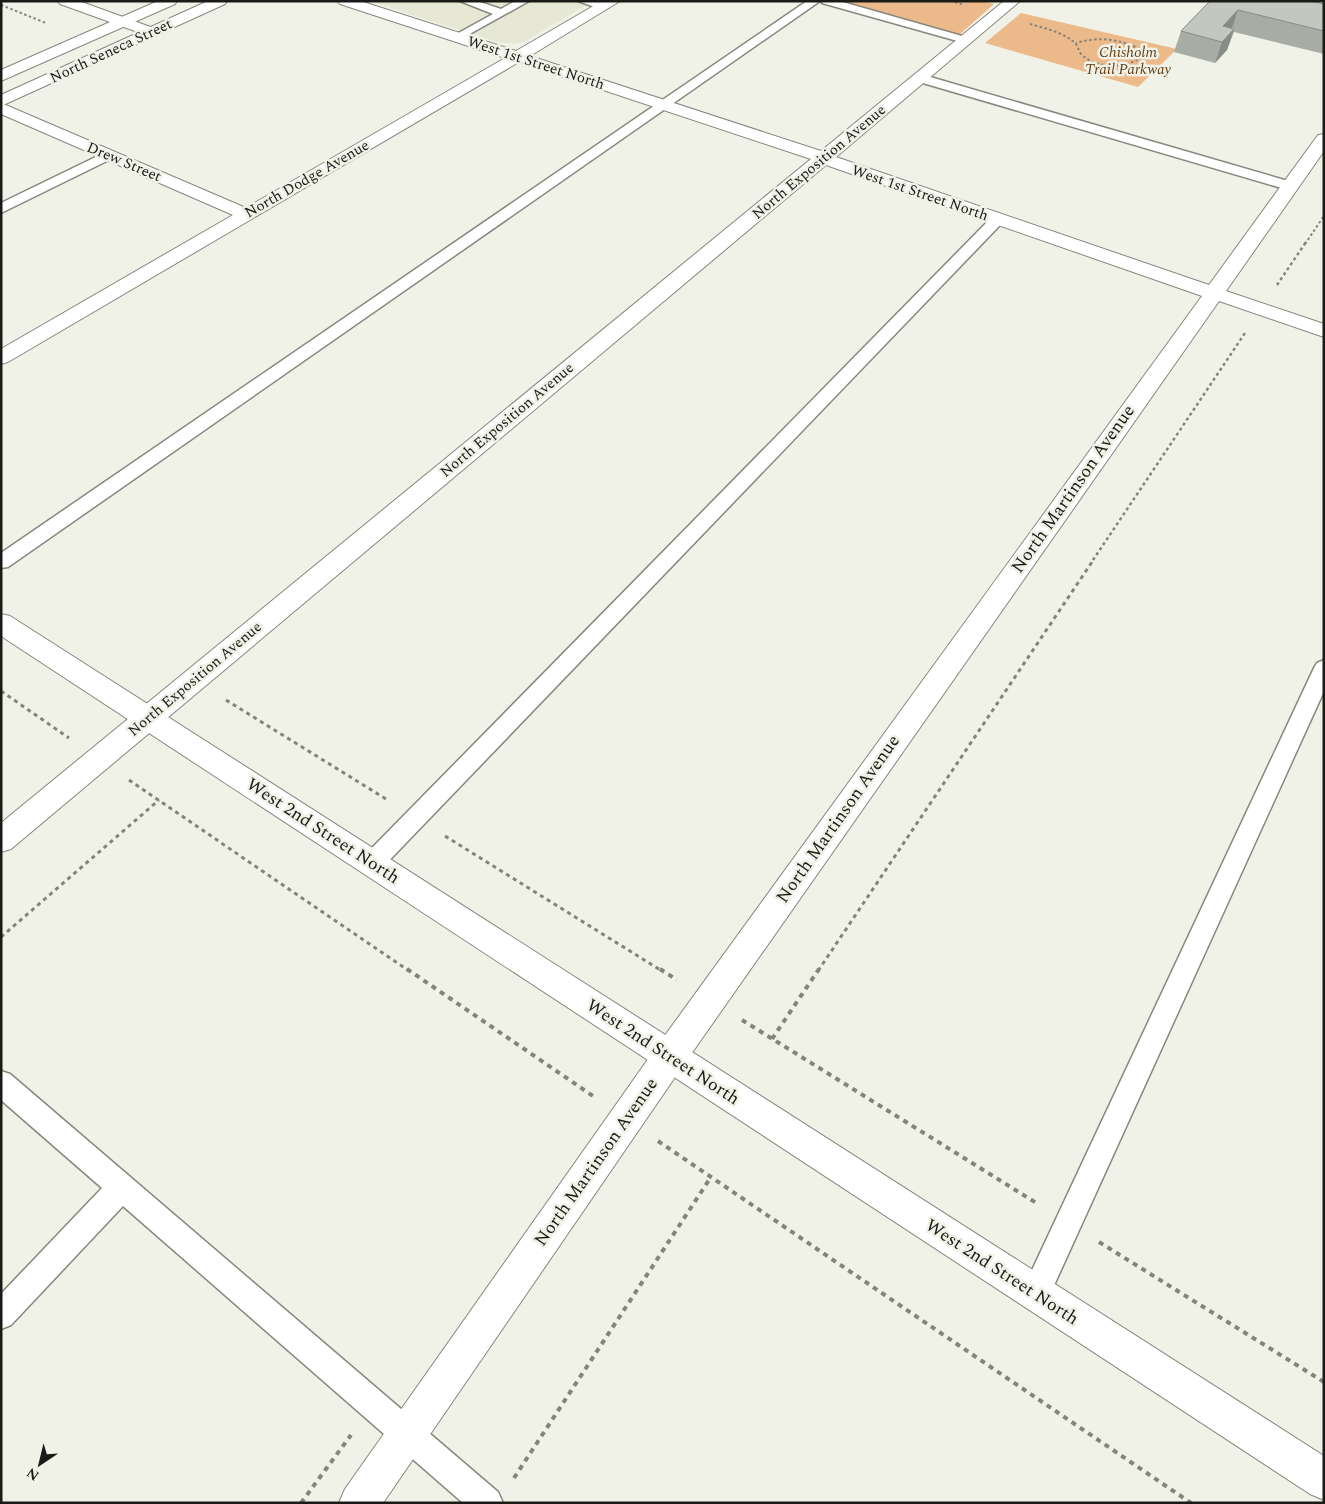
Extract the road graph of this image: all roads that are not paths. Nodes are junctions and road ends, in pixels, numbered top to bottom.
1 (65, 1) edge
2 (170, 1) edge
3 (220, 1) edge
4 (345, 1) edge
5 (465, 1) edge
6 (524, 1) edge
7 (583, 1) edge
8 (815, 1) edge
9 (826, 1) edge
10 (1013, 1) edge
11 (608, 4) edge
12 (502, 13) junction
13 (123, 22) junction
14 (151, 32) junction
15 (457, 38) junction
16 (965, 40) junction
17 (517, 57) junction
18 (1, 76) edge
19 (920, 78) junction
20 (1, 101) edge
21 (666, 105) junction
22 (1, 108) edge
23 (1324, 139) edge
24 (108, 155) junction
25 (824, 158) junction
26 (1290, 186) junction
27 (1, 209) edge
28 (247, 215) junction
29 (998, 220) junction
30 (1212, 293) junction
31 (1324, 331) edge
32 (1, 358) edge
33 (1, 562) edge
34 (1, 623) edge
35 (1324, 668) edge
36 (148, 718) junction
37 (1, 840) edge
38 (372, 863) junction
39 (670, 1056) junction
40 (1, 1082) edge
41 (122, 1187) junction
42 (1036, 1293) junction
43 (1, 1315) edge
44 (408, 1433) junction
45 (1324, 1480) edge
46 (498, 1494) edge
47 (359, 1503) edge

1 - 13 street
2 - 13 street, North Seneca Street
3 - 14 street, North Seneca Street
4 - 15 street, West 1st Street North
5 - 12 lane
6 - 12 lane
7 - 11 lane
8 - 21 lane
9 - 16 lane
10 - 16 street, North Exposition Avenue
11 - 17 street, North Dodge Avenue
12 - 15 lane
13 - 14 street
13 - 18 street, North Seneca Street
14 - 20 street, North Seneca Street
15 - 17 street, West 1st Street North
16 - 19 street, North Exposition Avenue
17 - 21 street, West 1st Street North
17 - 28 street, North Dodge Avenue
19 - 25 street, North Exposition Avenue
19 - 26 lane
21 - 25 street, West 1st Street North
21 - 33 lane
22 - 24 street, Drew Street
23 - 26 street, North Martinson Avenue
24 - 27 lane
24 - 28 street, Drew Street
25 - 29 street, West 1st Street North
25 - 36 street, North Exposition Avenue
26 - 30 street, North Martinson Avenue
28 - 32 street, North Dodge Avenue
29 - 30 street, West 1st Street North
29 - 38 lane
30 - 31 street, West 1st Street North
30 - 39 street, North Martinson Avenue
34 - 36 street, West 2nd Street North
35 - 42 lane
36 - 37 street, North Exposition Avenue
36 - 38 street, West 2nd Street North
38 - 39 street, West 2nd Street North
39 - 42 street, West 2nd Street North
39 - 44 street, North Martinson Avenue
40 - 41 lane
41 - 43 lane
41 - 44 lane
42 - 45 street, West 2nd Street North
44 - 46 lane
44 - 47 street, North Martinson Avenue

